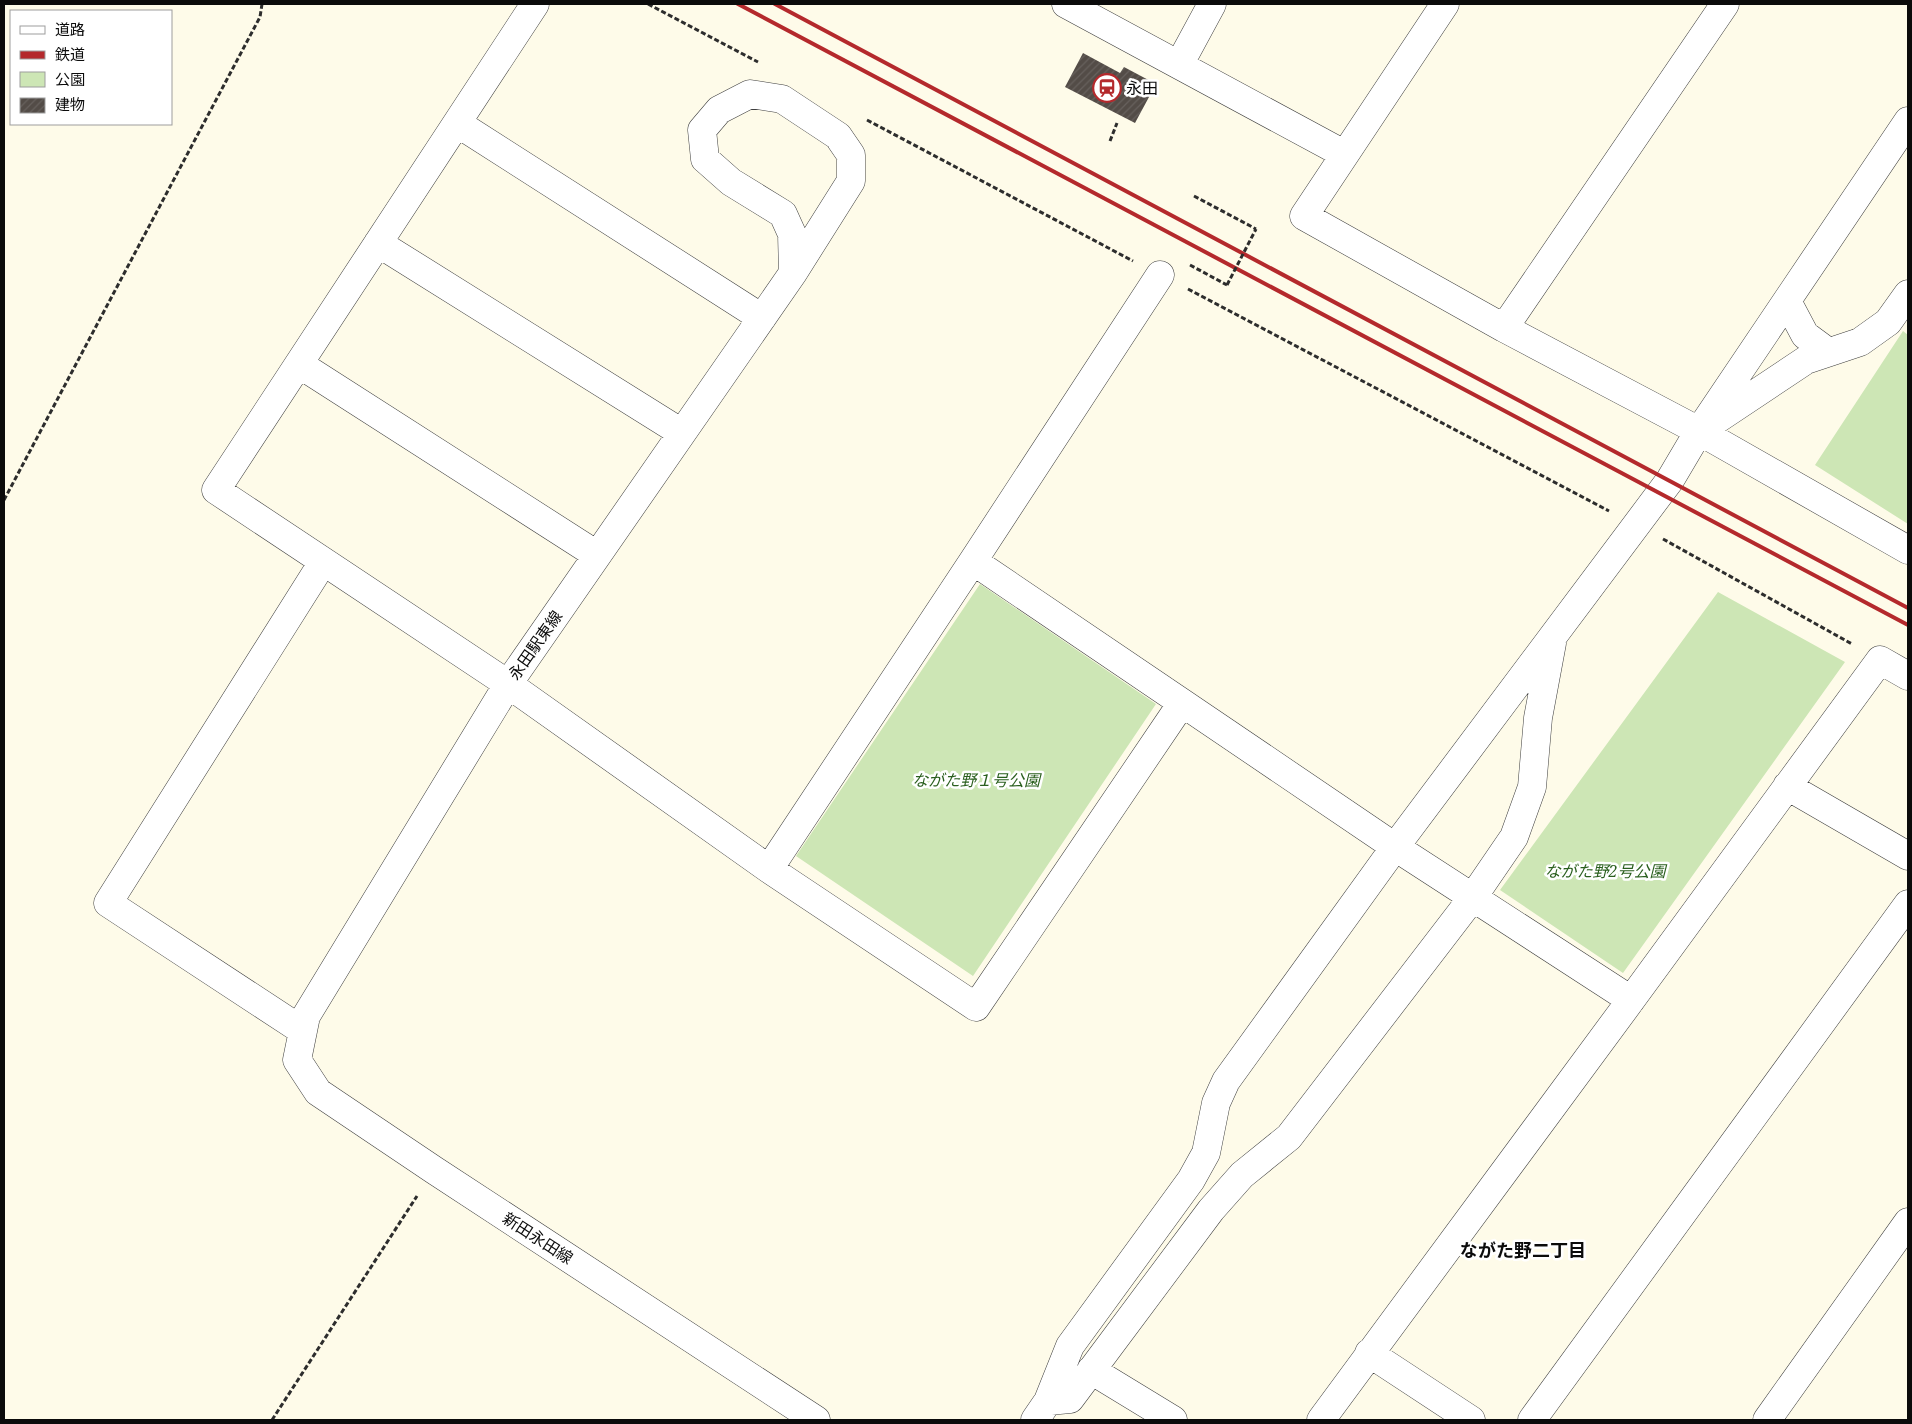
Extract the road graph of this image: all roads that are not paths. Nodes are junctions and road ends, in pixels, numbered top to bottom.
1 (535, 4) edge
2 (1066, 4) edge
3 (1212, 4) edge
4 (1445, 4) edge
5 (1725, 4) edge
6 (1179, 66) junction
7 (457, 123) junction
8 (1907, 125) edge
9 (1344, 154) junction
10 (378, 243) junction
11 (792, 273) junction
12 (1160, 275) road end
13 (1908, 294) edge
14 (1787, 301) junction
15 (762, 318) junction
16 (1504, 328) junction
17 (1828, 352) junction
18 (299, 364) junction
19 (1699, 431) junction
20 (682, 434) junction
21 (1908, 550) edge
22 (597, 555) junction
23 (973, 561) junction
24 (323, 562) junction
25 (1553, 637) junction
26 (1908, 676) edge
27 (508, 684) junction
28 (1182, 703) junction
29 (1787, 786) junction
30 (1396, 847) junction
31 (1908, 856) edge
32 (769, 869) junction
33 (1473, 897) junction
34 (1908, 904) edge
35 (1632, 1000) junction
36 (303, 1031) junction
37 (1908, 1222) edge
38 (1369, 1353) junction
39 (1091, 1370) junction
40 (1042, 1411) edge
41 (816, 1420) edge
42 (1173, 1420) edge
43 (1321, 1420) edge
44 (1472, 1420) edge
45 (1532, 1420) edge
46 (1767, 1420) edge

1 - 7 street
2 - 6 street
3 - 6 street
4 - 9 street
5 - 16 street
6 - 9 street
7 - 10 street
7 - 15 street
8 - 14 street
9 - 16 street
10 - 18 street
10 - 20 street
11 - 11 street, 永田駅東線
11 - 15 street, 永田駅東線
12 - 23 street
13 - 17 street
14 - 17 street
14 - 19 street
15 - 20 street, 永田駅東線
16 - 19 street
17 - 19 street
18 - 22 street
18 - 24 street
19 - 21 street
19 - 25 street
20 - 22 street, 永田駅東線
22 - 27 street, 永田駅東線
23 - 28 street
23 - 32 street
24 - 27 street
24 - 36 street
25 - 30 street
25 - 33 street
26 - 29 street
27 - 32 street
27 - 36 street, 永田駅東線
28 - 30 street
28 - 32 street
29 - 31 street
29 - 35 street
30 - 33 street
30 - 40 street
33 - 35 street
33 - 39 street
34 - 45 street
35 - 38 street
36 - 41 street, 新田永田線
37 - 46 street
38 - 43 street
38 - 44 street
39 - 40 street
39 - 42 street

